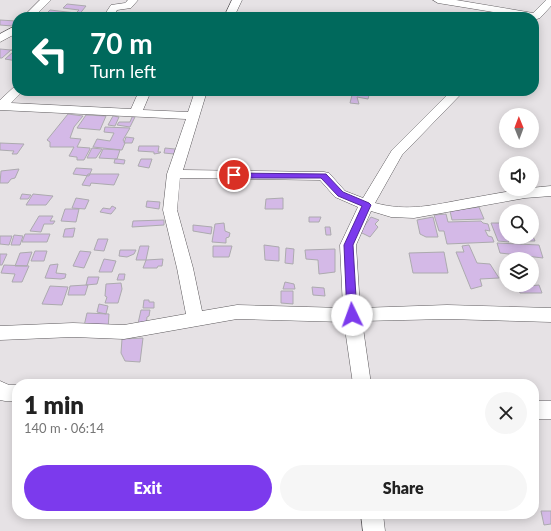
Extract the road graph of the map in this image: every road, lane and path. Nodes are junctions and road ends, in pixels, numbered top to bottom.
1 (46, 0) edge
2 (133, 0) edge
3 (237, 0) edge
4 (438, 0) edge
5 (551, 1) edge
6 (33, 12) edge
7 (111, 12) edge
8 (231, 12) edge
9 (516, 12) edge
10 (540, 14) edge
11 (12, 31) edge
12 (0, 39) edge
13 (12, 95) edge
14 (143, 96) edge
15 (199, 96) edge
16 (453, 96) edge
17 (136, 112) junction
18 (192, 116) junction
19 (174, 174) junction
20 (551, 191) edge
21 (366, 205) junction
22 (352, 315) junction
23 (551, 315) edge
24 (195, 318) junction
25 (0, 333) edge
26 (361, 379) edge
27 (0, 389) edge
28 (12, 393) edge
29 (539, 410) edge
30 (551, 410) edge
31 (373, 519) edge
32 (374, 531) edge

1 - 6 street
2 - 7 street
3 - 8 street
4 - 9 street
5 - 10 street
11 - 12 street
13 - 17 street
14 - 17 street
15 - 18 street
16 - 21 street
17 - 18 street
18 - 19 street
19 - 21 street
19 - 24 street
20 - 21 street
21 - 22 street
22 - 23 street
22 - 24 street
22 - 26 street
24 - 25 street
27 - 28 street
29 - 30 street
31 - 32 street

